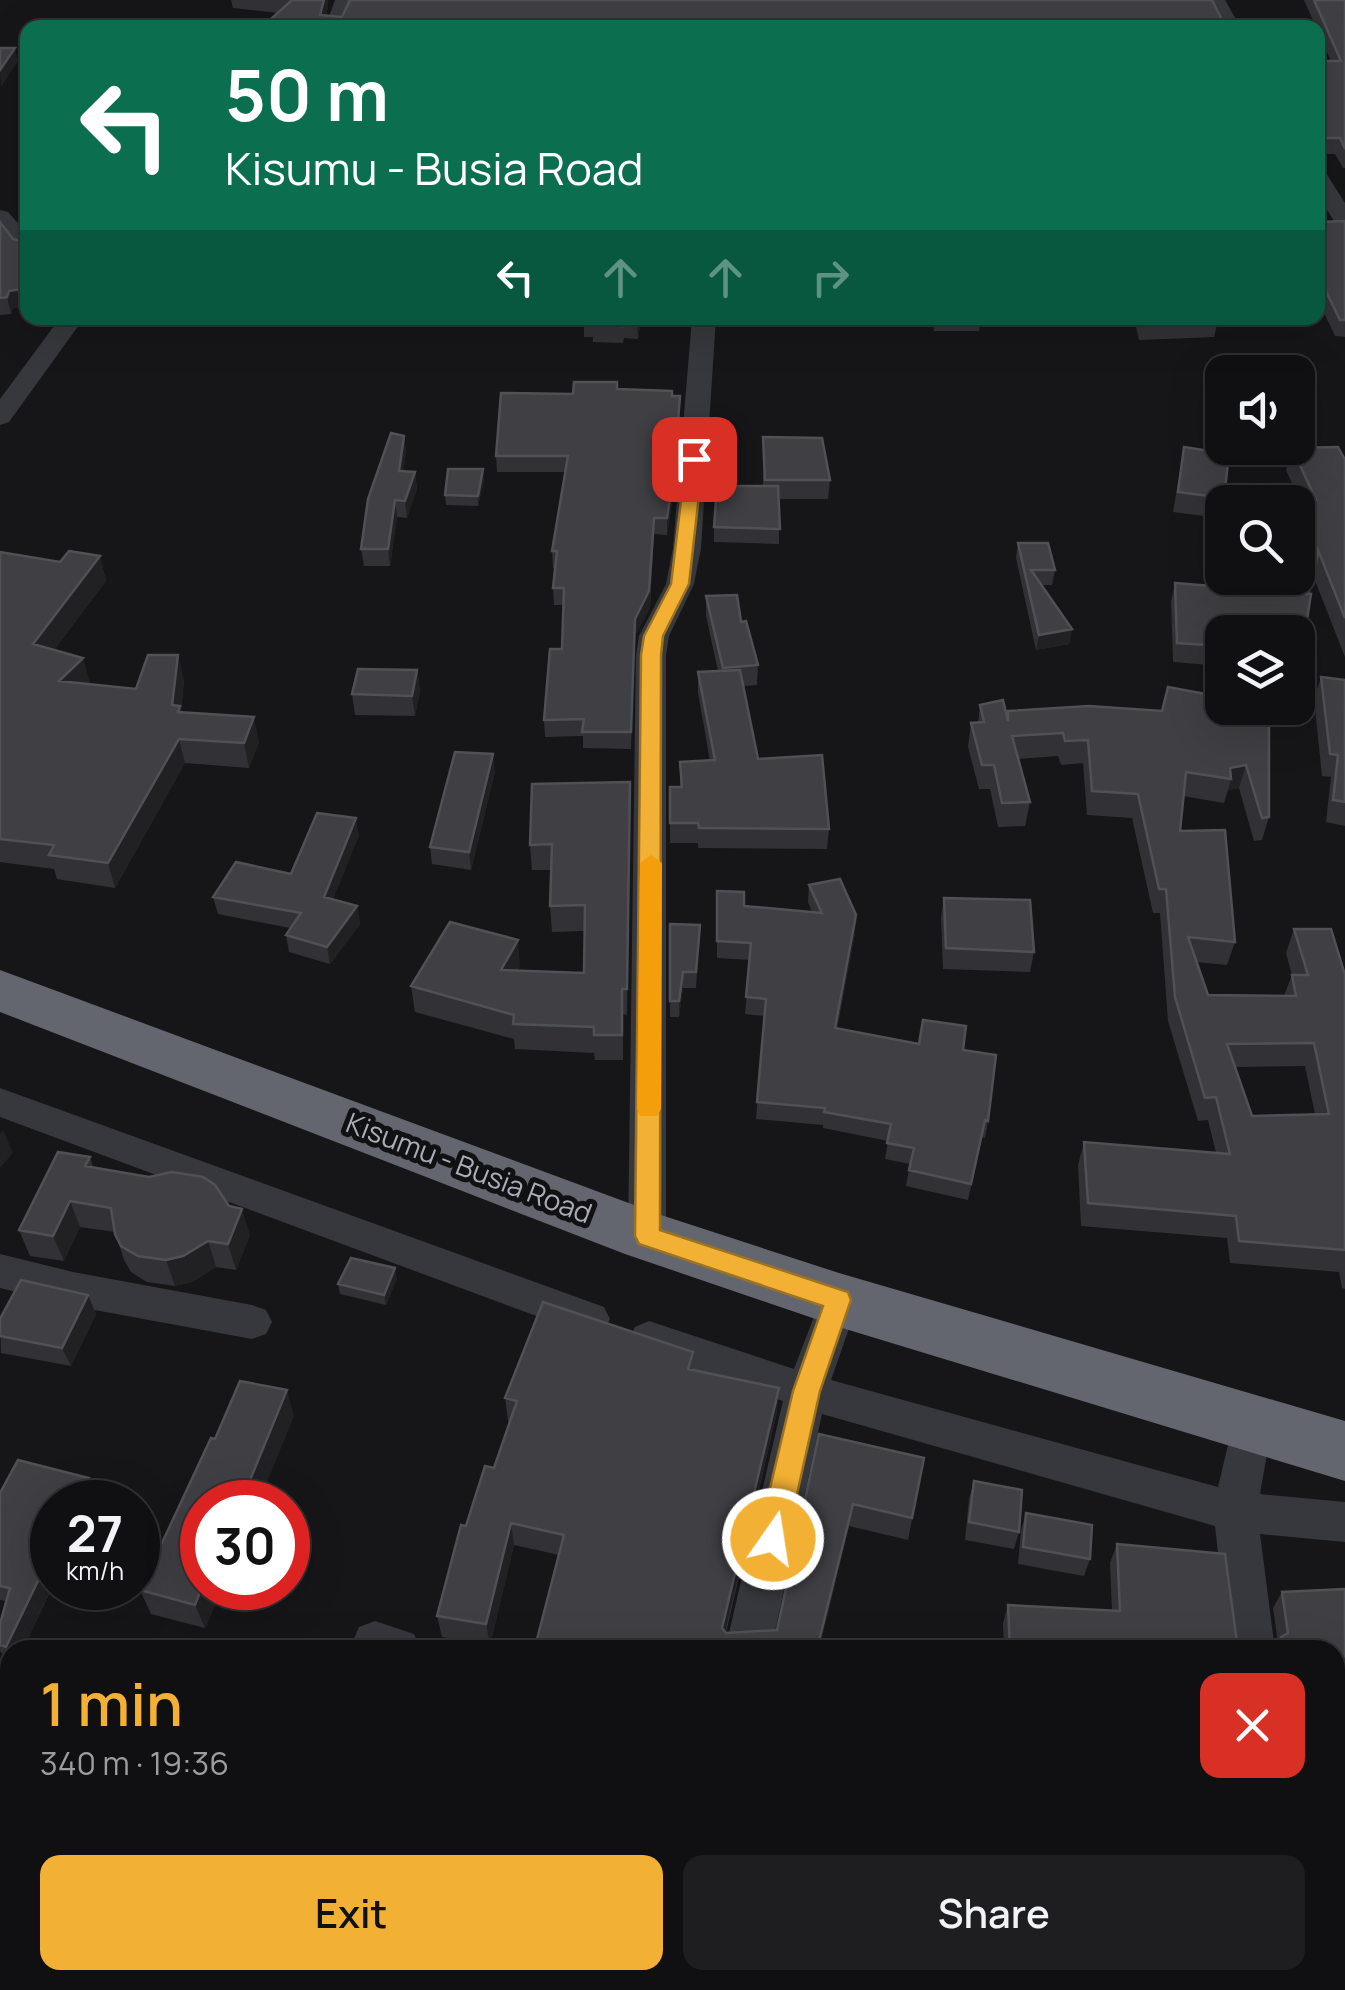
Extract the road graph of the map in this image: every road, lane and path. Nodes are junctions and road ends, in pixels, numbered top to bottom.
1 (1325, 189) edge
2 (0, 217) edge
3 (1345, 221) edge
4 (20, 239) edge
5 (67, 325) edge
6 (703, 325) edge
7 (0, 417) edge
8 (0, 990) edge
9 (0, 1102) edge
10 (648, 1236) junction
11 (0, 1271) edge
12 (838, 1300) junction
13 (252, 1322) dead end
14 (806, 1391) junction
15 (1251, 1425) junction
16 (1345, 1452) edge
17 (1235, 1512) junction
18 (1345, 1522) edge
19 (750, 1640) edge
20 (1251, 1640) edge

1 - 3 street
2 - 4 street
5 - 7 street
6 - 10 street
8 - 10 highway, Kisumu - Busia Road
9 - 14 street
10 - 12 highway, Kisumu - Busia Road
11 - 13 street
12 - 14 street
12 - 15 highway, Kisumu - Busia Road
14 - 17 street
14 - 19 street
15 - 16 highway, Kisumu - Busia Road
15 - 17 street
17 - 18 street
17 - 20 street

